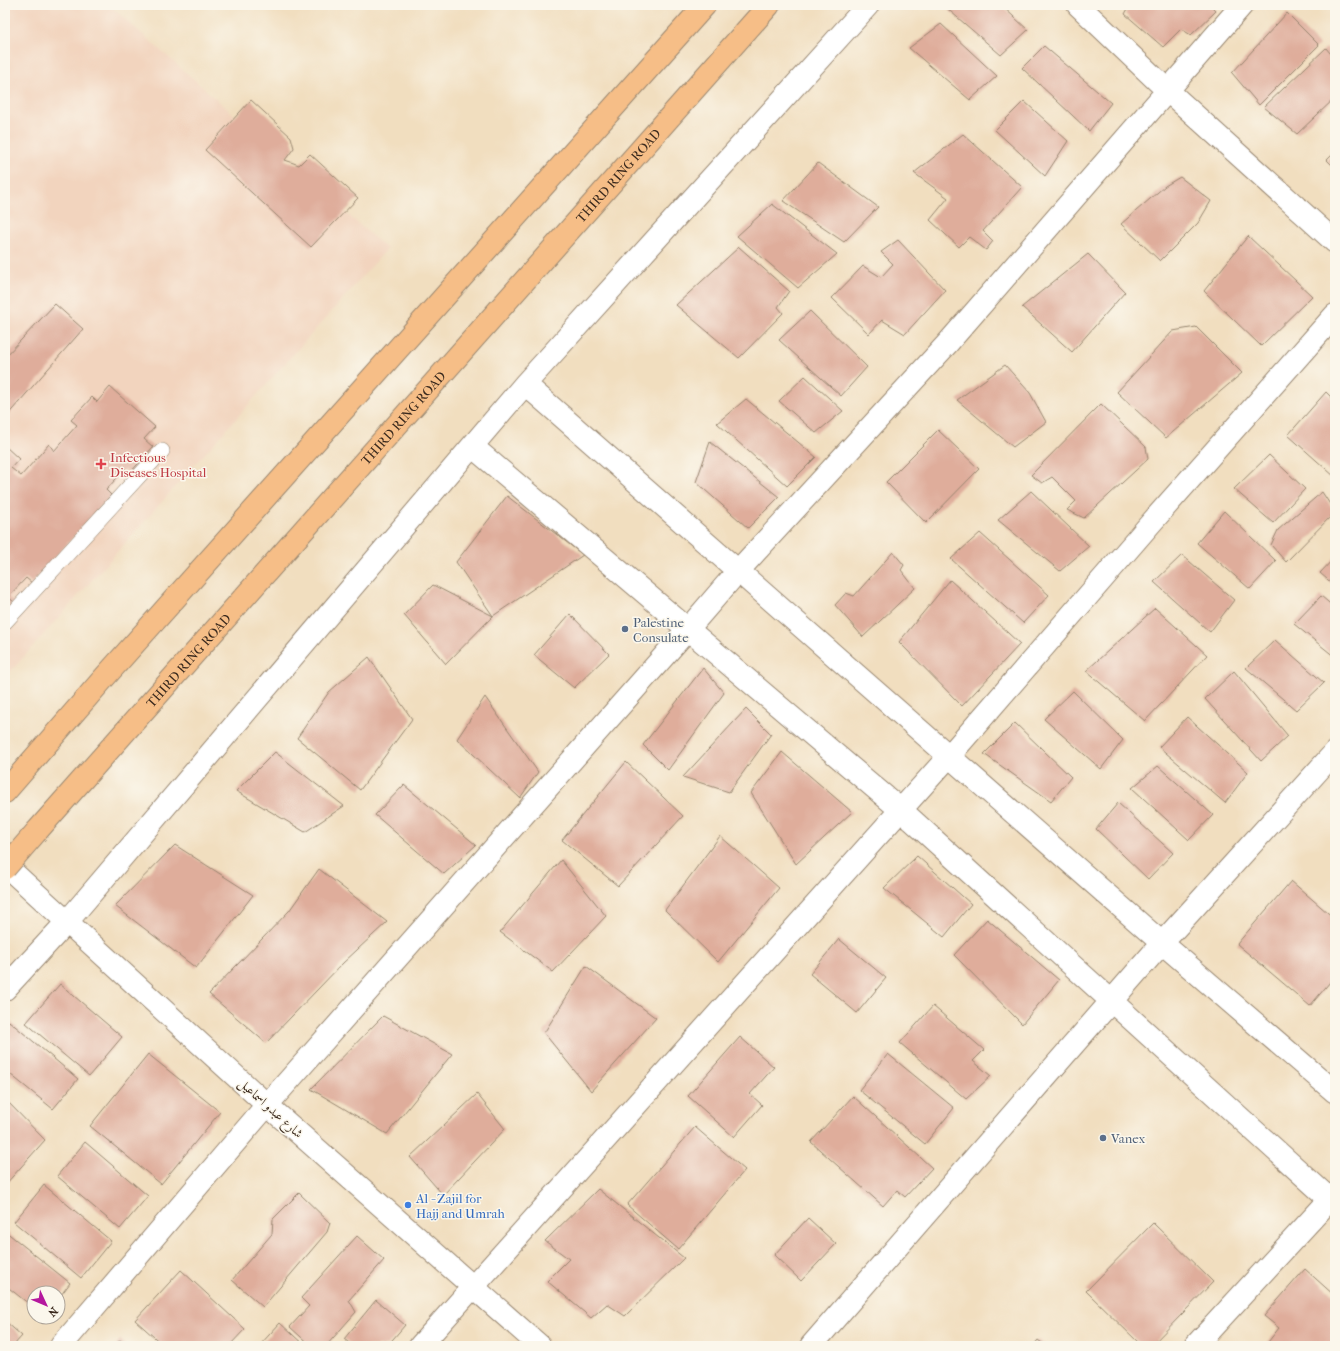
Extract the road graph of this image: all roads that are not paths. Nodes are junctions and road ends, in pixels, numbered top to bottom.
1 (705, 5) edge
2 (769, 5) edge
3 (868, 5) edge
4 (1078, 5) edge
5 (1242, 5) edge
6 (1167, 90) junction
7 (1335, 242) edge
8 (1335, 315) edge
9 (525, 384) junction
10 (473, 447) junction
11 (162, 452) dead end
12 (738, 571) junction
13 (5, 622) edge
14 (688, 629) junction
15 (1335, 752) edge
16 (950, 755) junction
17 (5, 792) edge
18 (901, 810) junction
19 (5, 867) edge
20 (66, 923) junction
21 (1162, 943) junction
22 (5, 990) edge
23 (1112, 1002) junction
24 (1335, 1092) edge
25 (267, 1105) junction
26 (1333, 1199) edge
27 (473, 1286) junction
28 (61, 1346) edge
29 (420, 1346) edge
30 (540, 1346) edge
31 (811, 1346) edge
32 (1196, 1346) edge

1 - 17 highway
2 - 19 highway, THIRD RING ROAD, bridge
3 - 9 street
4 - 6 street
5 - 6 street
6 - 7 street
6 - 12 street
8 - 16 street
9 - 10 street
9 - 12 street
10 - 14 street
10 - 20 street
11 - 13 lane
12 - 14 street
12 - 16 street
14 - 18 street
14 - 25 street
15 - 21 street
16 - 18 street
16 - 21 street
18 - 23 street
18 - 27 street
19 - 20 street, شارع عبدو اسماعيل
20 - 22 street
20 - 25 street, شارع عبدو اسماعيل
21 - 23 street
21 - 24 street
23 - 26 street
23 - 31 street
25 - 27 street, شارع عبدو اسماعيل
25 - 28 street
26 - 32 street
27 - 29 street
27 - 30 street, شارع عبدو اسماعيل

